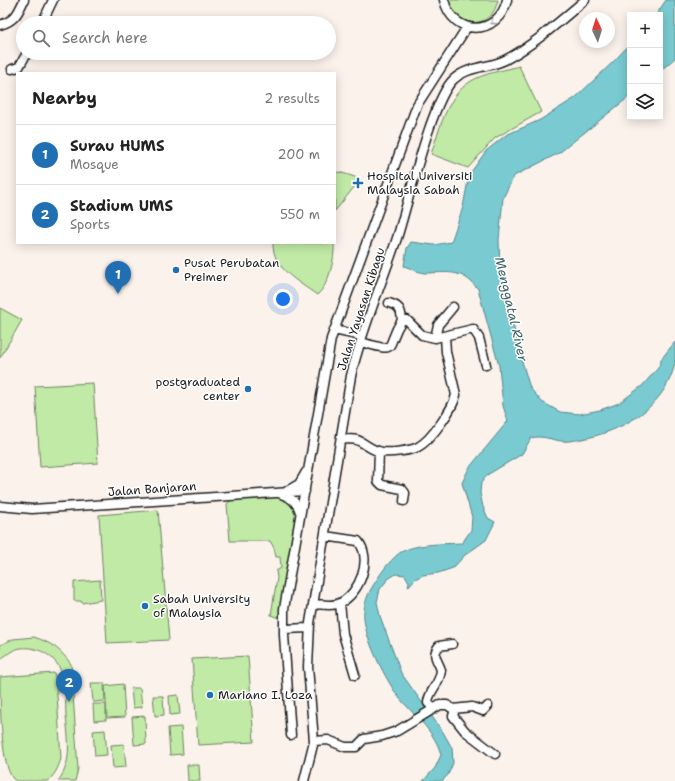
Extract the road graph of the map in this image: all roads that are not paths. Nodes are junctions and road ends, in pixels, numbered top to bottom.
1 (53, 0) edge
2 (444, 0) edge
3 (507, 0) edge
4 (585, 0) edge
5 (21, 1) edge
6 (45, 16) edge
7 (0, 25) edge
8 (467, 27) junction
9 (23, 60) edge
10 (12, 69) dead end
11 (390, 303) dead end
12 (453, 307) dead end
13 (402, 320) junction
14 (334, 330) junction
15 (445, 336) junction
16 (435, 338) junction
17 (362, 339) junction
18 (486, 365) dead end
19 (341, 438) junction
20 (379, 452) junction
21 (309, 467) junction
22 (305, 491) junction
23 (278, 493) junction
24 (404, 501) dead end
25 (0, 506) edge
26 (301, 513) junction
27 (325, 536) junction
28 (340, 603) junction
29 (313, 604) junction
30 (309, 628) junction
31 (284, 629) junction
32 (452, 644) dead end
33 (355, 675) dead end
34 (488, 706) dead end
35 (432, 709) junction
36 (455, 709) junction
37 (291, 736) dead end
38 (314, 741) junction
39 (495, 754) dead end
40 (304, 781) edge

1 - 6 street
2 - 8 street
3 -> 8 street
4 - 17 street, Jalan Yayasan Kibagu
5 - 7 street
8 - 14 street
9 - 10 street
11 - 13 street
12 - 16 street
13 - 16 street
13 - 17 street
14 - 17 street
14 - 21 street
15 - 16 street
15 - 18 street
15 - 20 street
17 - 19 street, Jalan Yayasan Kibagu
19 - 20 street
19 - 27 street, Jalan Yayasan Kibagu
20 - 24 street
21 - 22 street
21 - 23 street
22 - 23 street, Jalan Banjaran
22 - 26 street
23 - 25 street, Jalan Banjaran
23 - 26 street
26 - 31 street
27 - 28 street
27 - 29 street, Jalan Yayasan Kibagu
28 - 29 street
28 - 33 street
29 - 30 street, Jalan Yayasan Kibagu
30 - 31 street
30 - 38 street, Jalan Yayasan Kibagu
31 - 37 street
32 - 35 street
34 - 36 street
35 - 36 street
35 - 38 street
36 - 39 street
38 - 40 street, Jalan Yayasan Kibagu

